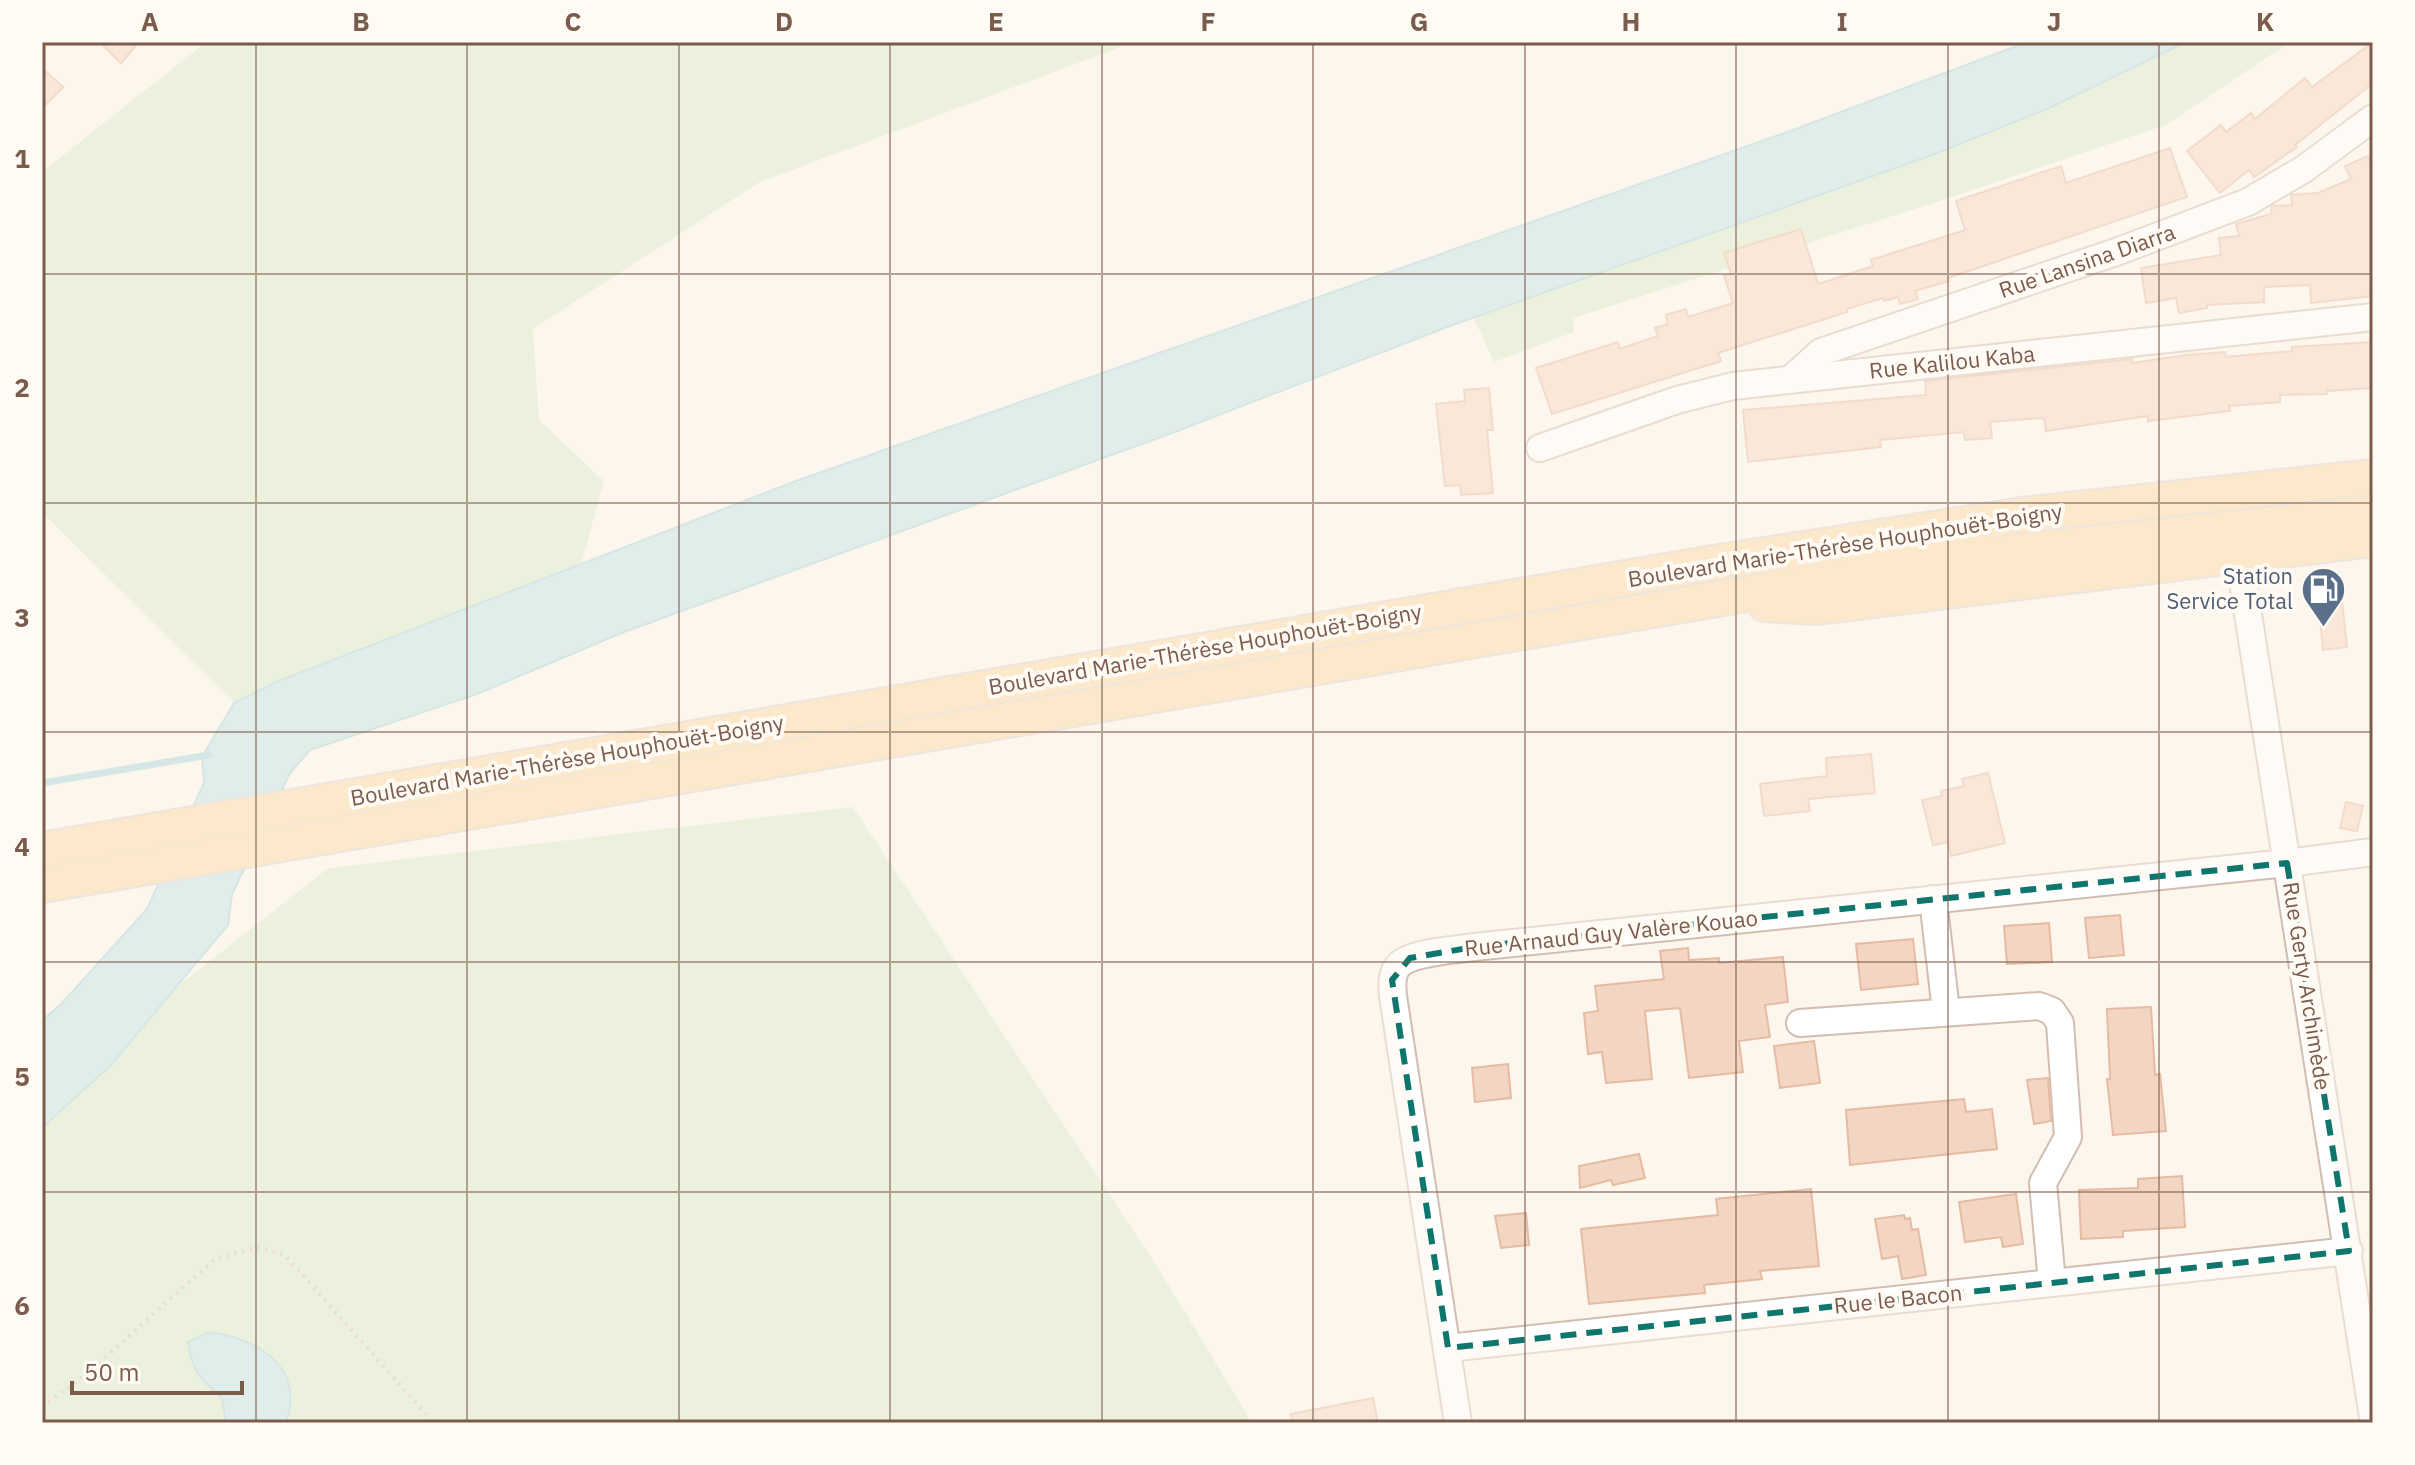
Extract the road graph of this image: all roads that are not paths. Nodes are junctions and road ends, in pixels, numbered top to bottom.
1 (2373, 118) edge
2 (2373, 317) edge
3 (1790, 380) junction
4 (1540, 448) dead end
5 (2373, 477) edge
6 (2373, 513) edge
7 (2373, 539) edge
8 (2239, 556) junction
9 (1709, 600) junction
10 (42, 850) edge
11 (2373, 852) edge
12 (2287, 863) junction
13 (42, 885) edge
14 (1933, 899) junction
15 (1946, 1011) junction
16 (1800, 1023) dead end
17 (2349, 1251) junction
18 (2052, 1283) junction
19 (1448, 1348) junction
20 (2373, 1417) edge
21 (1458, 1423) edge

1 - 3 street, Rue Lansina Diarra
2 - 3 street, Rue Kalilou Kaba
3 - 4 street, Rue Kalilou Kaba
5 - 10 main road, Boulevard Marie-Thérèse Houphouët-Boigny
6 - 9 main road, Boulevard Marie-Thérèse Houphouët-Boigny
7 - 8 main road
8 - 9 main road
8 - 12 street, Rue Gerty Archimède
9 - 13 main road, Boulevard Marie-Thérèse Houphouët-Boigny
11 - 12 street, Rue Arnaud Guy Valère Kouao
12 - 14 street, Rue Arnaud Guy Valère Kouao
12 - 17 street, Rue Gerty Archimède
14 - 15 street
14 - 19 street, Rue Arnaud Guy Valère Kouao
15 - 16 street
15 - 18 street
17 - 18 street, Rue le Bacon
17 - 20 street, Rue Gerty Archimède
18 - 19 street, Rue le Bacon
19 - 21 street, Rue Arnaud Guy Valère Kouao

